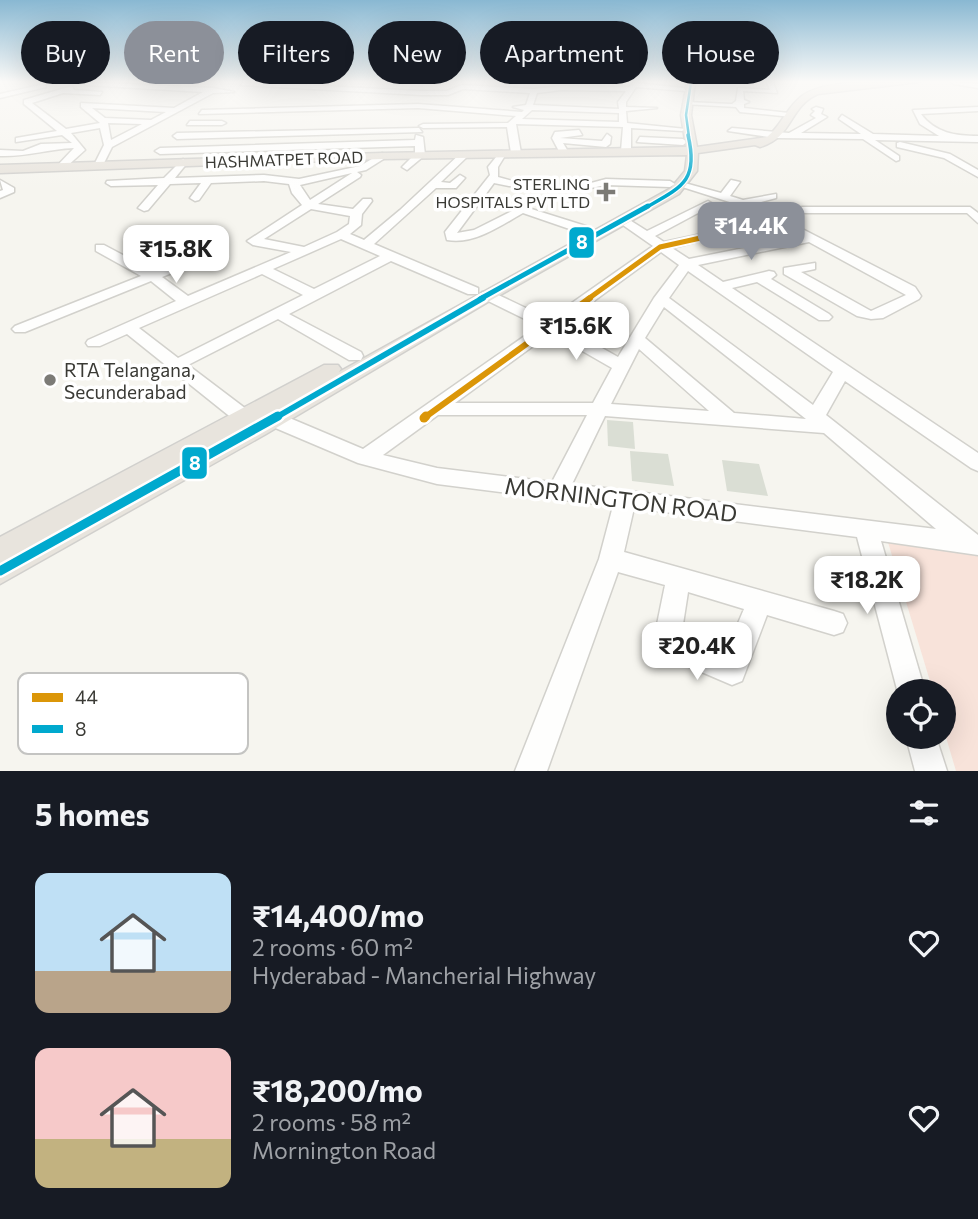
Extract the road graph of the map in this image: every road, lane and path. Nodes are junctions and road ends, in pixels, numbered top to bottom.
1 (45, 118) edge
2 (99, 118) edge
3 (160, 118) edge
4 (195, 118) edge
5 (267, 118) edge
6 (337, 118) edge
7 (420, 118) edge
8 (516, 118) edge
9 (624, 118) edge
10 (679, 118) edge
11 (686, 118) edge
12 (785, 118) edge
13 (820, 118) edge
14 (843, 118) edge
15 (920, 118) edge
16 (104, 122) junction
17 (153, 122) junction
18 (238, 122) dead end
19 (190, 123) junction
20 (512, 123) junction
21 (625, 126) junction
22 (421, 128) junction
23 (681, 129) junction
24 (732, 131) dead end
25 (62, 132) junction
26 (332, 133) junction
27 (255, 135) junction
28 (791, 135) junction
29 (177, 136) junction
30 (607, 137) dead end
31 (626, 137) junction
32 (774, 137) junction
33 (868, 137) junction
34 (948, 138) junction
35 (978, 139) edge
36 (640, 140) dead end
37 (558, 141) junction
38 (77, 143) junction
39 (108, 145) junction
40 (244, 148) junction
41 (419, 149) junction
42 (688, 149) junction
43 (6, 150) edge
44 (160, 151) junction
45 (626, 151) junction
46 (325, 152) junction
47 (516, 153) junction
48 (565, 153) junction
49 (464, 154) junction
50 (501, 154) junction
51 (33, 156) dead end
52 (382, 156) junction
53 (947, 156) junction
54 (896, 158) dead end
55 (235, 160) junction
56 (0, 162) edge
57 (183, 162) junction
58 (145, 163) junction
59 (978, 163) edge
60 (99, 165) junction
61 (61, 167) junction
62 (407, 167) dead end
63 (363, 168) junction
64 (0, 169) edge
65 (16, 169) junction
66 (978, 174) edge
67 (492, 179) junction
68 (208, 180) junction
69 (458, 180) dead end
70 (166, 181) junction
71 (434, 181) junction
72 (735, 181) dead end
73 (0, 183) edge
74 (111, 183) dead end
75 (294, 183) junction
76 (581, 187) dead end
77 (670, 187) junction
78 (534, 188) dead end
79 (0, 195) edge
80 (724, 196) junction
81 (772, 196) dead end
82 (195, 198) dead end
83 (367, 201) dead end
84 (743, 203) junction
85 (309, 205) junction
86 (144, 208) dead end
87 (407, 212) junction
88 (356, 213) junction
89 (486, 213) junction
90 (423, 214) dead end
91 (764, 214) junction
92 (378, 218) dead end
93 (978, 220) edge
94 (624, 221) junction
95 (396, 224) junction
96 (750, 227) dead end
97 (736, 230) junction
98 (588, 231) junction
99 (341, 235) junction
100 (646, 236) junction
101 (811, 239) junction
102 (313, 243) junction
103 (365, 245) junction
104 (660, 247) junction
105 (100, 248) dead end
106 (391, 256) junction
107 (187, 262) dead end
108 (685, 264) junction
109 (810, 266) dead end
110 (265, 270) junction
111 (789, 271) junction
112 (152, 276) junction
113 (760, 278) junction
114 (721, 287) junction
115 (480, 293) junction
116 (314, 295) junction
117 (661, 298) junction
118 (186, 302) junction
119 (277, 313) junction
120 (824, 317) dead end
121 (549, 325) junction
122 (128, 327) junction
123 (20, 329) dead end
124 (638, 339) junction
125 (94, 343) dead end
126 (355, 356) junction
127 (178, 364) junction
128 (621, 366) junction
129 (843, 369) junction
130 (436, 409) junction
131 (600, 409) junction
132 (258, 418) junction
133 (728, 418) junction
134 (823, 421) junction
135 (365, 458) junction
136 (978, 463) edge
137 (557, 492) junction
138 (626, 498) junction
139 (866, 530) junction
140 (974, 544) edge
141 (0, 551) edge
142 (611, 559) junction
143 (0, 571) edge
144 (678, 579) junction
145 (759, 603) junction
146 (834, 623) dead end
147 (908, 679) edge
148 (925, 749) edge
149 (531, 771) edge
150 (931, 771) edge

1 - 25 street
2 - 16 street
3 - 17 street
4 - 19 street
5 - 27 street
6 - 26 street
7 - 22 street
8 - 20 street
9 - 21 street
10 - 23 main road
11 - 42 main road
12 - 32 main road
13 - 28 street
14 - 33 street
15 - 34 street
16 - 17 street
16 - 25 street
16 - 39 street
17 - 39 street
18 - 19 street
19 - 29 street
20 - 21 street
20 - 22 street
20 - 47 street
21 - 23 street
21 - 31 street
22 - 26 street
22 - 41 street
23 - 42 main road
24 - 32 street
25 - 38 street
25 - 43 street
26 - 27 street
26 - 46 street
27 - 29 street
27 - 40 street
28 - 32 street
28 - 33 street
29 - 44 street
30 - 37 street
31 - 37 street
31 - 45 street
32 - 42 main road
33 - 34 street
33 - 53 street
33 - 54 street
34 - 35 street
36 - 42 street
37 - 48 street
38 - 43 street
38 - 61 street
39 - 60 street
40 - 44 street
40 - 46 street
40 - 55 street
41 - 46 street
41 - 49 main road, HASHMATPET ROAD
41 - 52 main road, HASHMATPET ROAD
41 - 62 street
42 - 45 main road, HASHMATPET ROAD
42 - 48 main road, HASHMATPET ROAD
42 - 77 main road
43 - 56 street
44 - 58 street
45 - 48 main road, HASHMATPET ROAD
46 - 52 main road, HASHMATPET ROAD
46 - 55 main road, HASHMATPET ROAD
47 - 48 main road, HASHMATPET ROAD
47 - 50 main road, HASHMATPET ROAD
49 - 50 main road, HASHMATPET ROAD
49 - 71 street
50 - 67 street
51 - 65 street
52 - 63 street
53 - 59 street
53 - 66 street
55 - 57 main road, HASHMATPET ROAD
57 - 58 main road, HASHMATPET ROAD
57 - 70 street
58 - 60 main road, HASHMATPET ROAD
60 - 61 main road, HASHMATPET ROAD
61 - 65 main road, HASHMATPET ROAD
63 - 75 street
63 - 85 street
64 - 65 main road, HASHMATPET ROAD
67 - 78 street
67 - 89 street
68 - 70 street
68 - 75 street
68 - 82 street
69 - 71 street
70 - 74 street
70 - 86 street
71 - 87 street
72 - 80 street
73 - 79 street
75 - 85 street
76 - 77 street
77 - 80 street
77 - 94 main road
77 - 98 main road
80 - 84 street
81 - 84 street
83 - 88 street
84 - 91 street
85 - 88 street
85 - 102 street
87 - 90 street
87 - 95 street
88 - 99 street
89 - 89 street
89 - 98 street
91 - 93 street
91 - 101 street
92 - 95 street
94 - 100 street
94 - 115 main road
95 - 103 street
96 - 97 street
97 - 100 street
97 - 104 street
98 - 115 main road
99 - 102 street
99 - 103 street
100 - 104 street
101 - 108 street
101 - 111 street
102 - 110 street
103 - 106 street
104 - 108 street
104 - 121 street
105 - 112 street
106 - 115 street
106 - 116 street
107 - 112 street
108 - 114 street
108 - 117 street
109 - 111 street
110 - 116 street
110 - 118 street
111 - 113 street
112 - 118 street
112 - 123 street
113 - 114 street
113 - 120 street
114 - 129 street
115 - 121 street
115 - 126 main road
115 - 132 main road
116 - 119 street
117 - 124 street
117 - 134 street
118 - 122 street
119 - 126 street
119 - 127 street
121 - 128 street
121 - 130 street
122 - 125 street
122 - 127 street, MORNINGTON ROAD
124 - 128 street
124 - 133 street
126 - 132 main road
127 - 132 street, MORNINGTON ROAD
128 - 131 street
129 - 134 street
129 - 136 street
130 - 131 street
130 - 135 street
131 - 133 street
131 - 137 street
132 - 135 street, MORNINGTON ROAD
132 - 141 main road
132 - 143 main road
133 - 134 street
134 - 140 street
135 - 137 street, MORNINGTON ROAD
137 - 138 street, MORNINGTON ROAD
138 - 139 street, MORNINGTON ROAD
138 - 142 street
139 - 140 street, MORNINGTON ROAD
139 - 147 street
142 - 144 street
142 - 149 street
144 - 145 street
144 - 145 street
145 - 146 street
148 - 150 street

